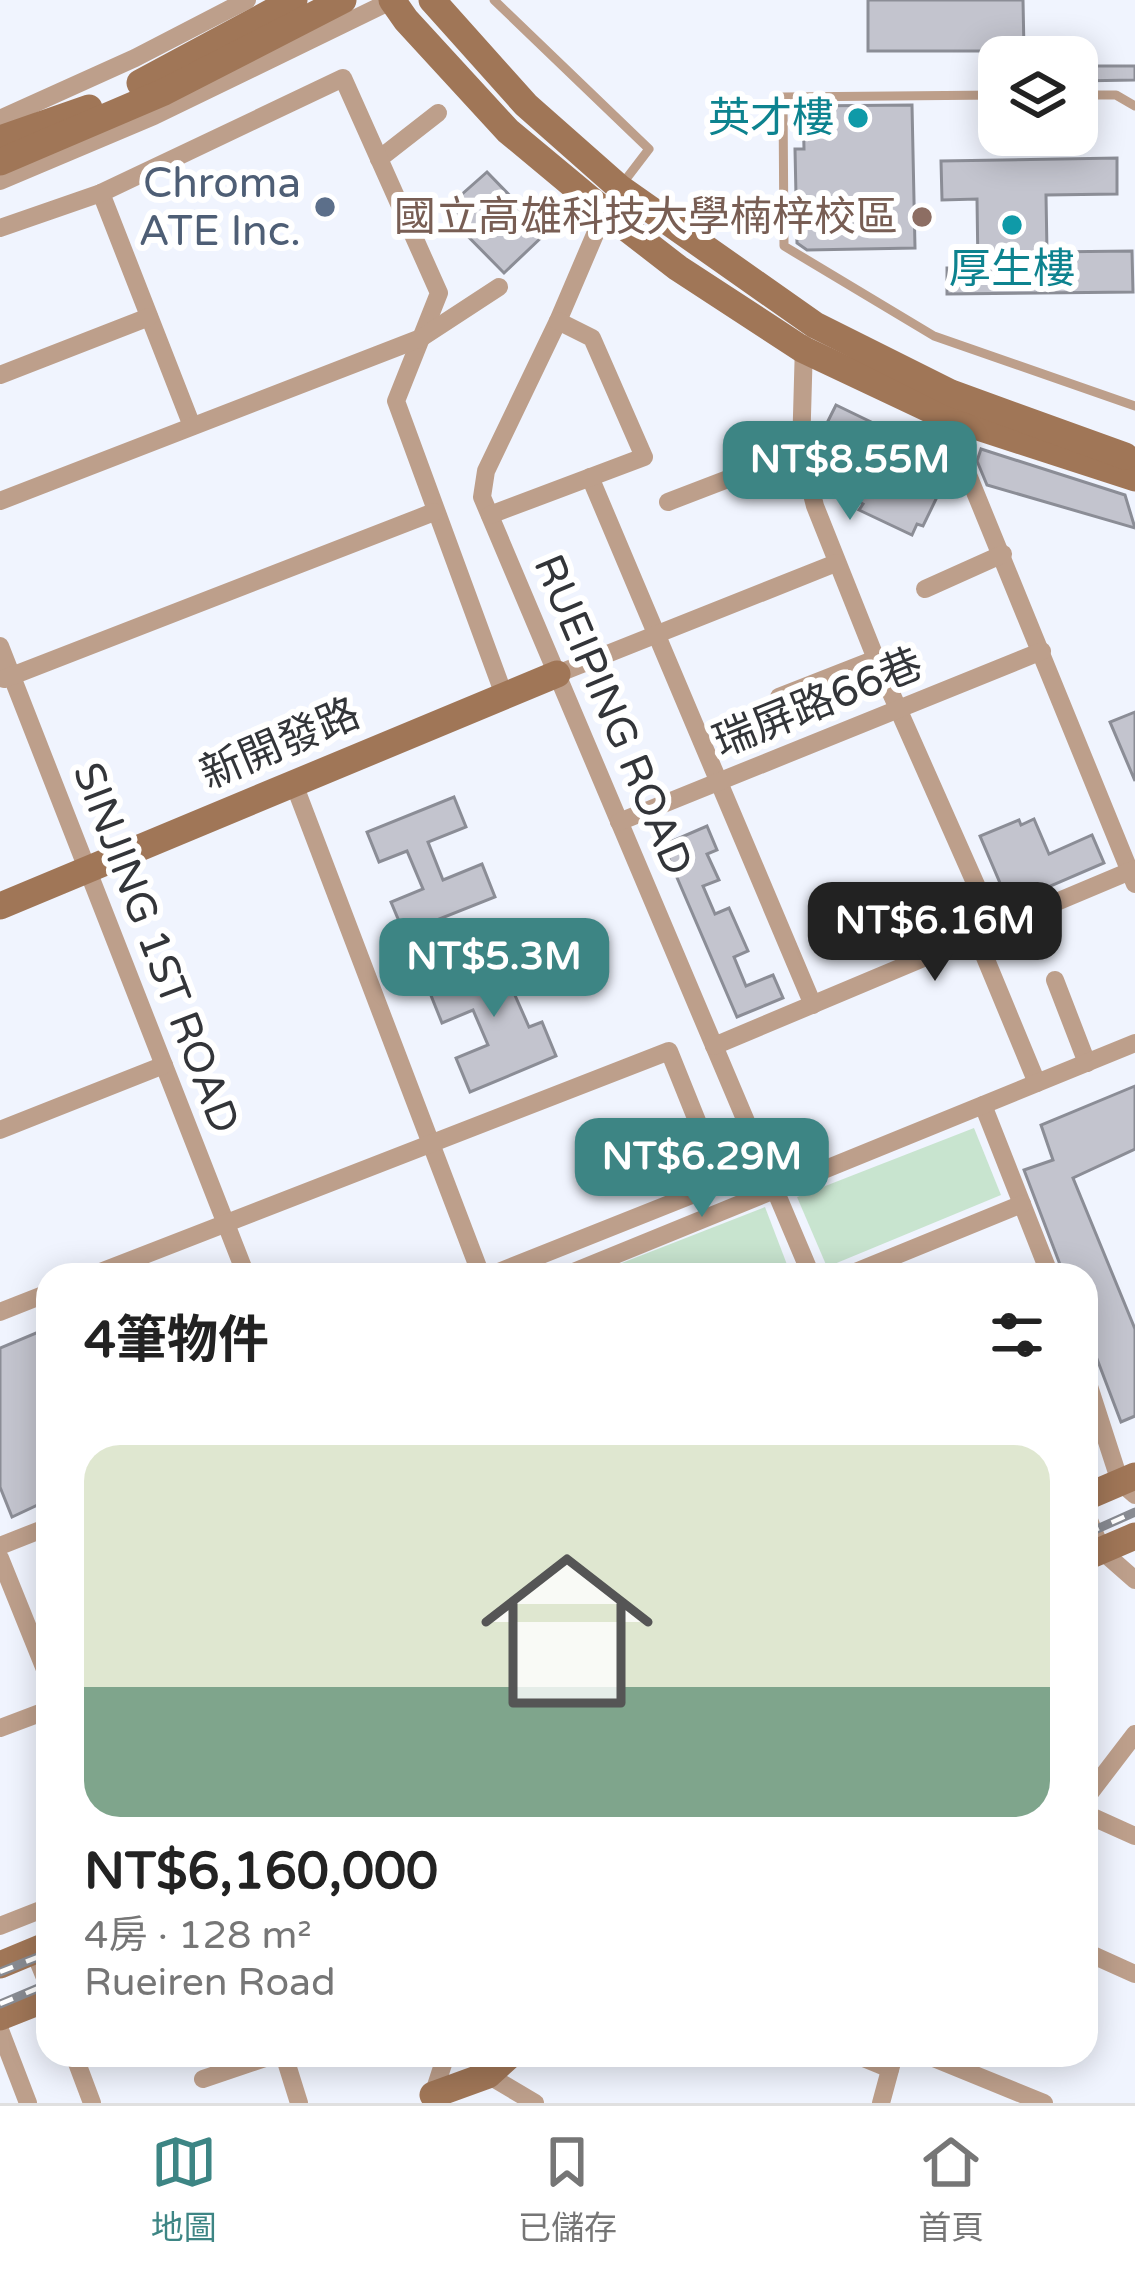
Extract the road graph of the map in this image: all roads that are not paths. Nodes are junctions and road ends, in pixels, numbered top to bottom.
1 (247, 0) edge
2 (294, 0) edge
3 (343, 0) edge
4 (393, 0) edge
5 (432, 0) edge
6 (494, 0) edge
7 (1098, 94) edge
8 (978, 95) edge
9 (1135, 106) edge
10 (438, 113) dead end
11 (0, 119) edge
12 (0, 139) edge
13 (379, 159) junction
14 (0, 162) edge
15 (0, 182) edge
16 (100, 193) junction
17 (611, 199) junction
18 (0, 228) edge
19 (499, 287) dead end
20 (149, 317) junction
21 (558, 321) junction
22 (808, 337) junction
23 (421, 338) junction
24 (0, 375) edge
25 (947, 404) junction
26 (1135, 406) edge
27 (191, 426) junction
28 (801, 451) junction
29 (1135, 459) edge
30 (590, 477) junction
31 (1135, 478) edge
32 (0, 501) edge
33 (668, 502) dead end
34 (434, 512) junction
35 (490, 514) junction
36 (1003, 554) junction
37 (836, 563) junction
38 (926, 589) dead end
39 (657, 634) junction
40 (0, 646) edge
41 (1042, 651) junction
42 (876, 658) junction
43 (556, 674) junction
44 (6, 678) edge
45 (504, 695) junction
46 (779, 698) dead end
47 (899, 710) junction
48 (721, 781) junction
49 (294, 784) junction
50 (619, 822) junction
51 (88, 871) junction
52 (1134, 875) edge
53 (0, 906) edge
54 (987, 934) junction
55 (1054, 980) dead end
56 (813, 1005) junction
57 (1135, 1043) edge
58 (714, 1046) junction
59 (1087, 1063) junction
60 (164, 1065) junction
61 (1037, 1083) junction
62 (983, 1105) junction
63 (0, 1130) edge
64 (431, 1143) junction
65 (775, 1190) junction
66 (1022, 1204) junction
67 (225, 1222) junction
68 (123, 1263) edge
69 (241, 1263) edge
70 (477, 1263) edge
71 (521, 1263) edge
72 (596, 1263) edge
73 (806, 1263) edge
74 (877, 1263) edge
75 (1045, 1263) edge
76 (36, 1298) edge
77 (0, 1312) edge
78 (1098, 1406) edge
79 (1130, 1484) edge
80 (1098, 1493) edge
81 (36, 1532) edge
82 (1135, 1536) edge
83 (0, 1546) edge
84 (1098, 1552) edge
85 (1098, 1557) edge
86 (0, 1558) edge
87 (1135, 1580) edge
88 (36, 1647) edge
89 (36, 1714) edge
90 (0, 1728) edge
91 (1135, 1734) edge
92 (1098, 1782) edge
93 (1098, 1819) edge
94 (1135, 1836) edge
95 (36, 1911) edge
96 (0, 1926) edge
97 (36, 1950) edge
98 (1098, 1957) edge
99 (0, 1964) edge
100 (1135, 1974) edge
101 (36, 2007) edge
102 (1, 2034) edge
103 (78, 2067) edge
104 (238, 2067) edge
105 (288, 2067) edge
106 (443, 2067) edge
107 (497, 2067) edge
108 (891, 2067) edge
109 (956, 2067) edge
110 (488, 2075) junction
111 (203, 2079) dead end
112 (433, 2100) edge
113 (28, 2103) edge
114 (92, 2103) edge
115 (299, 2103) edge
116 (535, 2103) edge
117 (881, 2103) edge
118 (1044, 2103) edge

1 - 11 street
2 - 12 street
3 - 14 street
4 - 15 street
4 - 17 street
5 - 17 street
6 - 17 lane
7 - 9 lane
8 - 26 lane
10 - 13 street
13 - 16 street
13 - 23 street
16 - 18 street
16 - 20 street
17 - 21 street, RUEIPING ROAD
17 - 22 street
19 - 23 street
20 - 24 street
20 - 27 street
21 - 30 street
21 - 35 street, RUEIPING ROAD
22 - 25 street
22 - 28 street
23 - 27 street
23 - 34 street
25 - 29 street
25 - 31 street
25 - 36 street
27 - 32 street
28 - 33 street
28 - 37 street
30 - 35 street
30 - 39 street
34 - 44 street
34 - 45 street
35 - 43 street, RUEIPING ROAD
36 - 38 street
36 - 41 street
37 - 39 street
37 - 42 street
39 - 43 street
39 - 48 street
40 - 44 street, SINJING 1ST ROAD
41 - 47 street, 瑞屏路66巷
41 - 52 street
42 - 46 street
42 - 47 street
43 - 45 street, 新開發路
43 - 50 street, RUEIPING ROAD
44 - 51 street, SINJING 1ST ROAD
45 - 49 street, 新開發路
47 - 48 street, 瑞屏路66巷
47 - 54 street
48 - 50 street, 瑞屏路66巷
48 - 56 street
49 - 51 street, 新開發路
49 - 64 street
50 - 58 street, RUEIPING ROAD
51 - 53 street, 新開發路
51 - 60 street, SINJING 1ST ROAD
52 - 54 street
54 - 56 street
54 - 61 street
55 - 59 street
56 - 58 street
57 - 59 street
58 - 65 street, RUEIPING ROAD
59 - 61 street
60 - 63 street
60 - 67 street, SINJING 1ST ROAD
61 - 62 street
62 - 65 street
62 - 66 street
64 - 67 street
64 - 70 street
64 - 71 street
65 - 72 street
65 - 73 street, RUEIPING ROAD
66 - 74 street
66 - 75 street
67 - 68 street
67 - 69 street, SINJING 1ST ROAD
76 - 77 street
78 - 79 street
79 - 80 street
81 - 83 street
82 - 84 street
85 - 87 street
86 - 88 street
89 - 90 street
91 - 92 street
93 - 94 street
95 - 96 street
97 - 99 street
98 - 100 street
101 - 102 street
102 - 113 street
103 - 114 street
104 - 111 street
105 - 115 street
106 - 112 street
107 - 110 street
108 - 117 street
109 - 118 street
110 - 112 street
110 - 116 street

